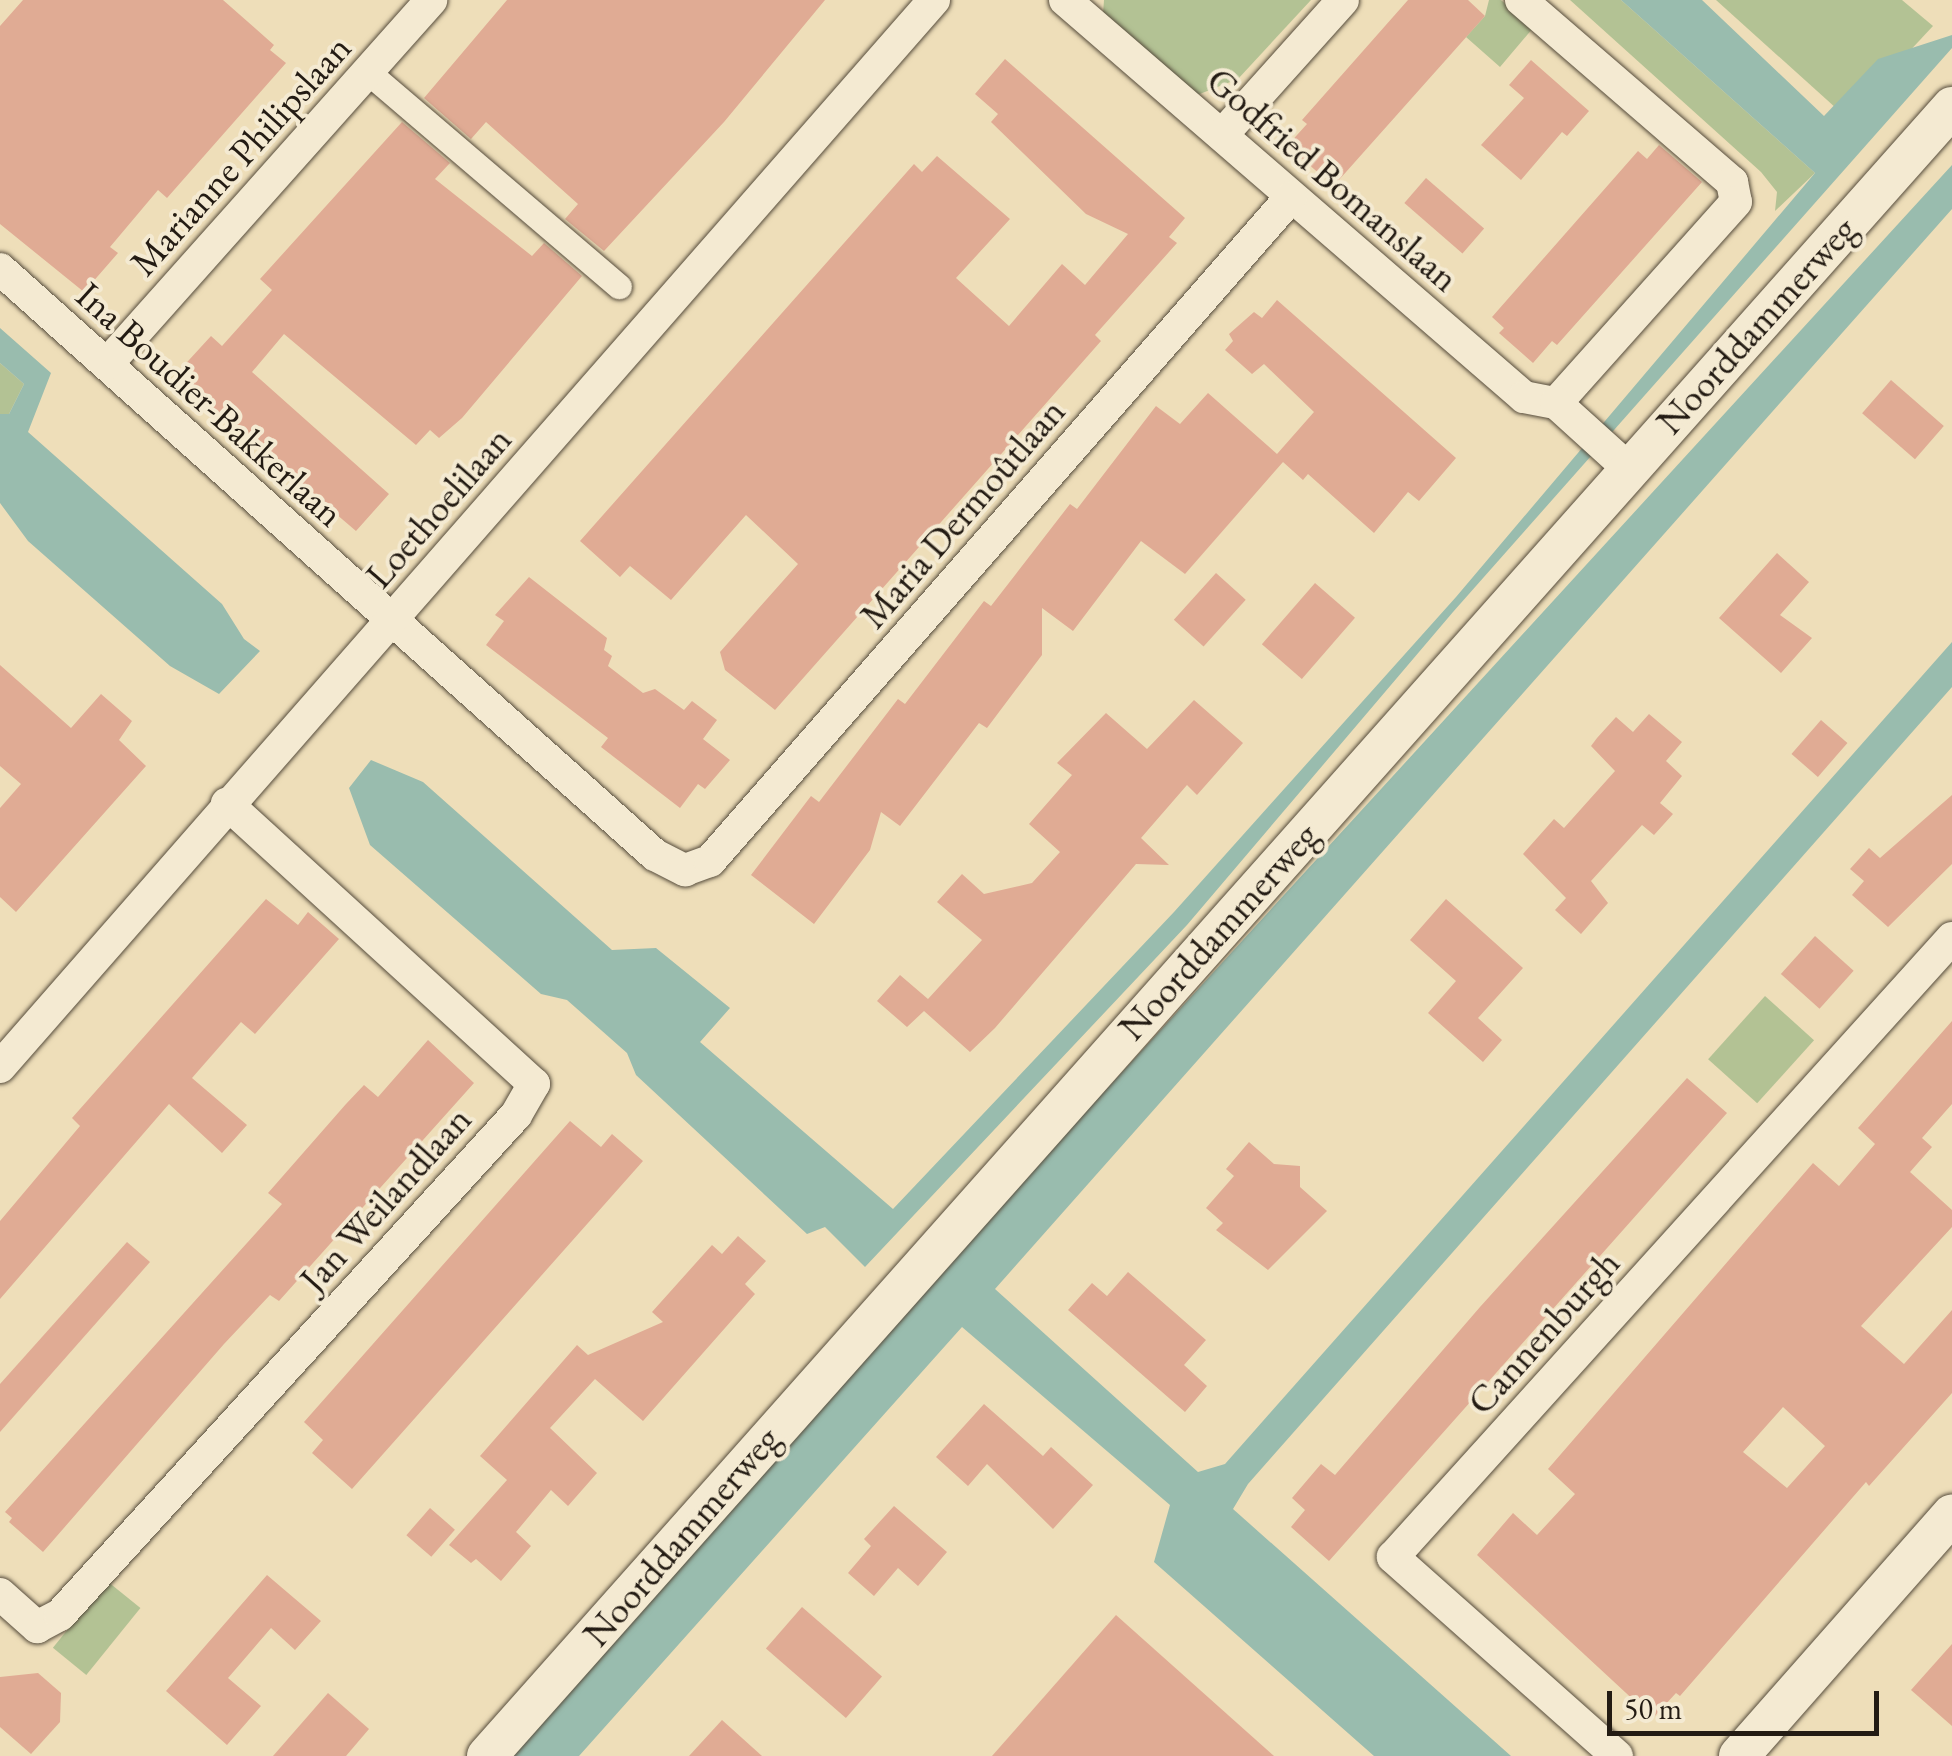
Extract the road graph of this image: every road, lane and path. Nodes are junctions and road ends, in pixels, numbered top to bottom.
1 (432, 0) edge
2 (934, 0) edge
3 (1343, 0) edge
4 (1521, 0) edge
5 (1069, 1) edge
6 (368, 72) junction
7 (1952, 106) edge
8 (1222, 135) junction
9 (1291, 197) junction
10 (0, 269) edge
11 (619, 286) dead end
12 (108, 364) junction
13 (1567, 413) junction
14 (1618, 460) junction
15 (390, 622) junction
16 (227, 804) junction
17 (685, 870) joint
18 (1952, 938) edge
19 (0, 1067) edge
20 (1952, 1514) edge
21 (0, 1594) edge
22 (486, 1756) edge
23 (1617, 1756) edge
24 (1739, 1756) edge

1 - 6 street, Marianne Philipslaan
2 - 15 street, Loethoelilaan
3 - 8 street
4 - 13 street
5 - 8 street, Godfried Bomanslaan
6 - 11 street
6 - 12 street, Marianne Philipslaan
7 - 14 street, Noorddammerweg
8 - 9 street, Godfried Bomanslaan
9 - 13 street, Godfried Bomanslaan
9 - 17 street, Maria Dermoûtlaan
10 - 12 street, Ina Boudier-Bakkerlaan
12 - 15 street, Ina Boudier-Bakkerlaan
13 - 14 street
14 - 22 street, Noorddammerweg
15 - 16 street, Loethoelilaan
15 - 17 street, Ina Boudier-Bakkerlaan
16 - 19 street, Loethoelilaan
16 - 21 street, Jan Weilandlaan
18 - 23 street, Cannenburgh
20 - 24 street

